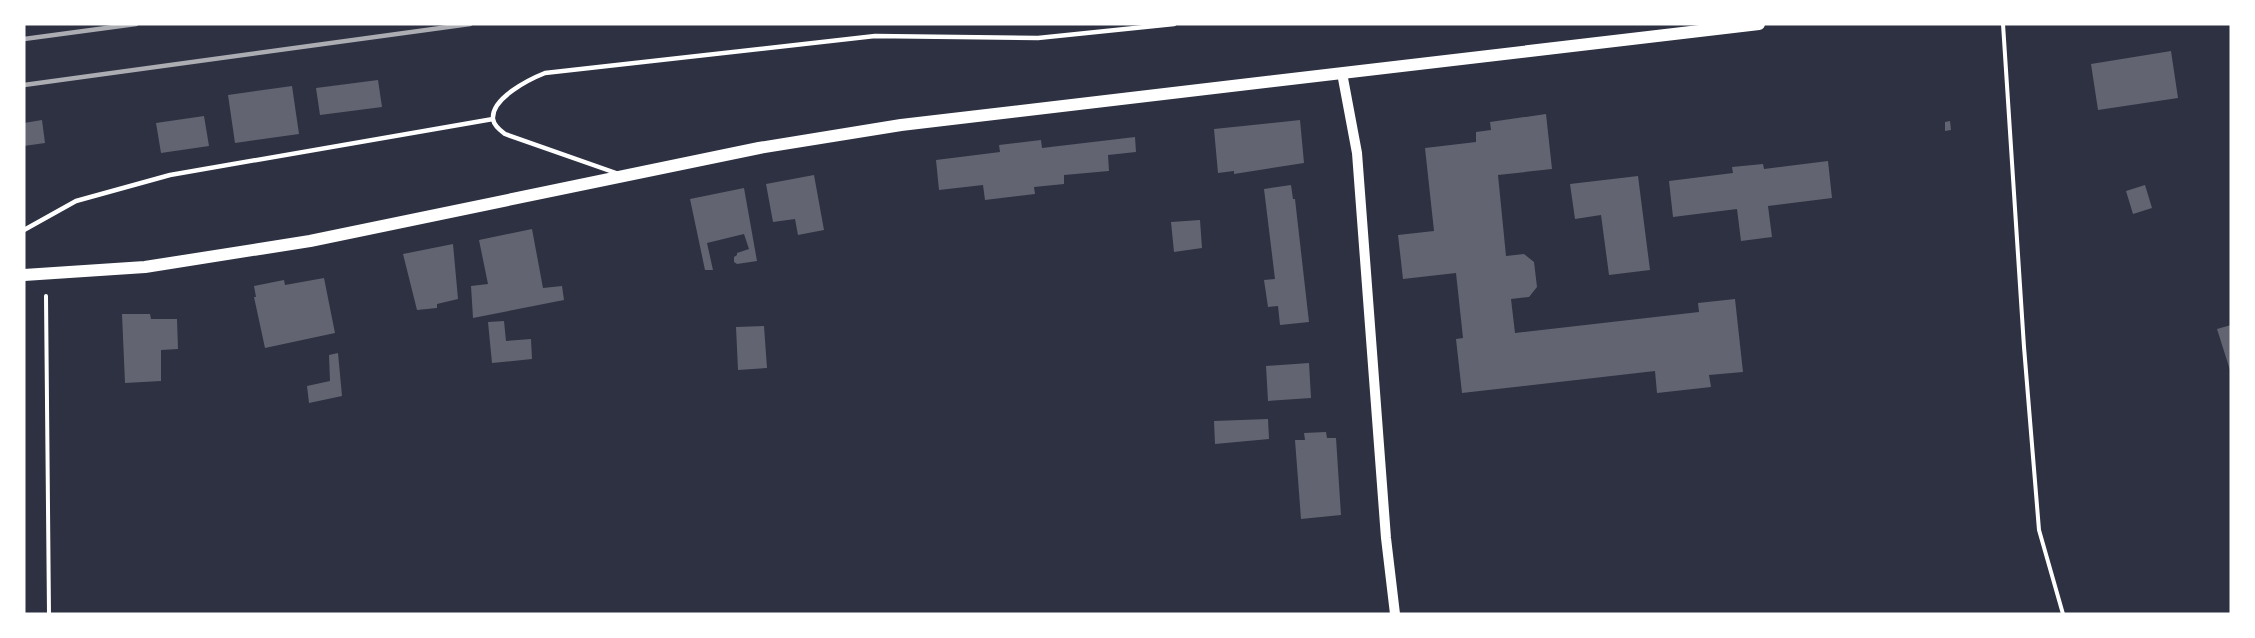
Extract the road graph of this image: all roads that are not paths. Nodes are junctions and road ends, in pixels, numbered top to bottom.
1 (1174, 24) edge
2 (1759, 24) edge
3 (1342, 73) junction
4 (493, 119) junction
5 (624, 176) junction
6 (24, 230) edge
7 (24, 275) edge
8 (1395, 614) edge

1 - 4 lane
2 - 3 main road
3 - 5 main road
3 - 8 street
4 - 5 lane
4 - 6 lane
5 - 7 main road

